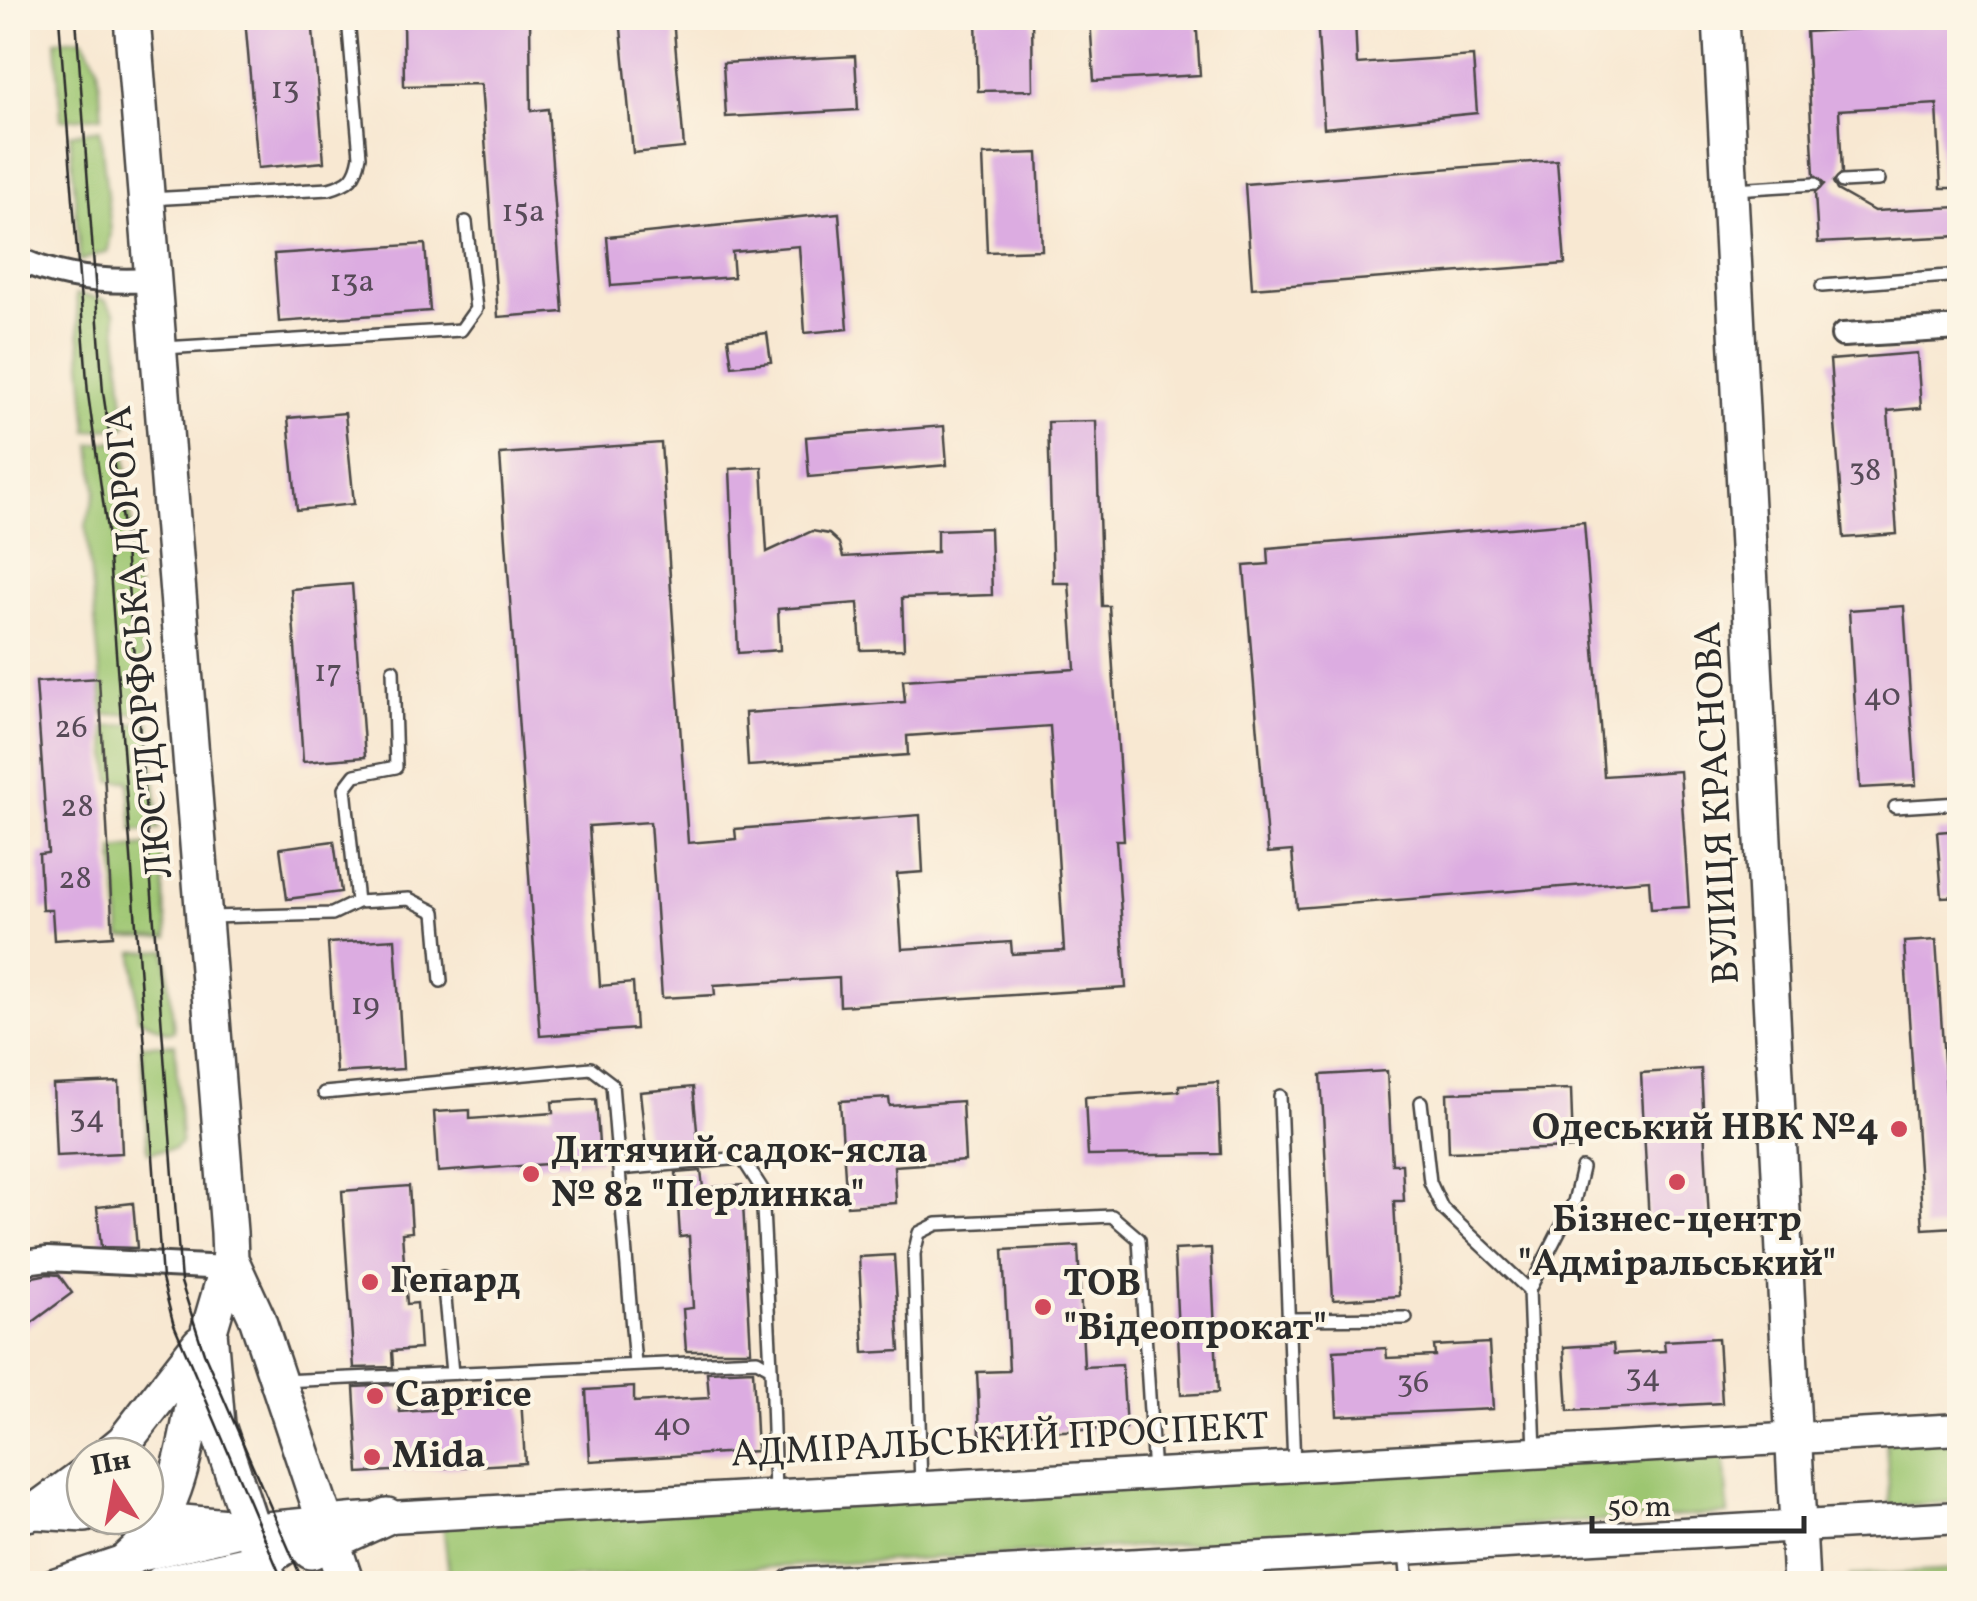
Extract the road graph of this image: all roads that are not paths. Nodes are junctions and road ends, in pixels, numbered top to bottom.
1 (132, 18) edge
2 (348, 18) edge
3 (1721, 18) edge
4 (1879, 180) dead end
5 (1842, 182) dead end
6 (1814, 184) dead end
7 (1730, 189) junction
8 (144, 200) junction
9 (466, 222) dead end
10 (18, 259) edge
11 (1960, 275) edge
12 (152, 280) junction
13 (1822, 286) dead end
14 (1960, 328) edge
15 (1843, 335) dead end
16 (160, 348) junction
17 (393, 670) dead end
18 (1960, 803) edge
19 (1895, 807) dead end
20 (357, 902) junction
21 (207, 917) junction
22 (441, 982) dead end
23 (324, 1094) dead end
24 (1280, 1096) dead end
25 (1421, 1102) dead end
26 (1582, 1168) dead end
27 (619, 1169) junction
28 (18, 1263) edge
29 (229, 1264) junction
30 (444, 1278) dead end
31 (1529, 1290) junction
32 (1406, 1318) dead end
33 (1288, 1319) junction
34 (209, 1331) junction
35 (635, 1365) junction
36 (771, 1368) junction
37 (452, 1373) junction
38 (277, 1381) junction
39 (1960, 1429) edge
40 (126, 1436) edge
41 (1795, 1438) junction
42 (1535, 1452) junction
43 (1294, 1466) junction
44 (1154, 1474) junction
45 (921, 1486) junction
46 (65, 1488) edge
47 (775, 1494) junction
48 (165, 1512) edge
49 (26, 1513) edge
50 (65, 1514) edge
51 (388, 1516) joint
52 (1960, 1517) edge
53 (165, 1522) edge
54 (1798, 1526) junction
55 (326, 1531) junction
56 (153, 1536) edge
57 (1405, 1549) junction
58 (128, 1559) junction
59 (265, 1564) edge
60 (1256, 1570) edge
61 (54, 1584) edge
62 (162, 1584) edge
63 (346, 1584) edge
64 (793, 1584) edge
65 (1408, 1584) edge
66 (1801, 1584) edge

1 - 8 main road, ЛЮСТДОРФСЬКА ДОРОГА
2 - 8 lane
3 - 7 main road, ВУЛИЦЯ КРАСНОВА
4 - 5 lane
6 - 7 lane
7 - 41 main road, ВУЛИЦЯ КРАСНОВА
8 - 12 main road, ЛЮСТДОРФСЬКА ДОРОГА
9 - 16 lane
10 - 12 street
11 - 13 lane
12 - 16 main road, ЛЮСТДОРФСЬКА ДОРОГА
14 - 15 street
16 - 21 main road, ЛЮСТДОРФСЬКА ДОРОГА
17 - 20 lane
18 - 19 lane
20 - 21 lane
20 - 22 lane
21 - 29 main road, ЛЮСТДОРФСЬКА ДОРОГА
23 - 27 lane
24 - 33 lane
25 - 31 lane
26 - 31 lane
27 - 35 lane
27 - 36 lane
28 - 29 street
29 - 34 main road, ЛЮСТДОРФСЬКА ДОРОГА
29 - 38 main road, ЛЮСТДОРФСЬКА ДОРОГА
30 - 37 lane
31 - 42 lane
32 - 33 lane
33 - 43 lane
34 - 40 main road
34 - 48 main road
34 - 59 main road, ЛЮСТДОРФСЬКА ДОРОГА
35 - 36 lane
35 - 37 lane
36 - 47 lane
37 - 38 lane
38 - 55 main road, ЛЮСТДОРФСЬКА ДОРОГА
39 - 41 main road, АДМІРАЛЬСЬКИЙ ПРОСПЕКТ
41 - 42 main road, АДМІРАЛЬСЬКИЙ ПРОСПЕКТ
41 - 54 main road, ВУЛИЦЯ КРАСНОВА
42 - 43 main road, АДМІРАЛЬСЬКИЙ ПРОСПЕКТ
43 - 44 main road, АДМІРАЛЬСЬКИЙ ПРОСПЕКТ
44 - 45 main road, АДМІРАЛЬСЬКИЙ ПРОСПЕКТ
44 - 45 lane
45 - 47 main road, АДМІРАЛЬСЬКИЙ ПРОСПЕКТ
46 - 49 main road
47 - 51 main road, АДМІРАЛЬСЬКИЙ ПРОСПЕКТ
49 - 50 main road
51 - 55 main road
52 - 54 main road
53 - 59 main road
54 - 57 main road
54 - 66 main road, ВУЛИЦЯ КРАСНОВА
55 - 59 main road
55 - 59 main road
55 - 63 main road, ЛЮСТДОРФСЬКА ДОРОГА
56 - 58 main road
57 - 60 main road
57 - 65 lane
58 - 59 main road
58 - 61 main road
59 - 62 main road
60 - 64 main road

